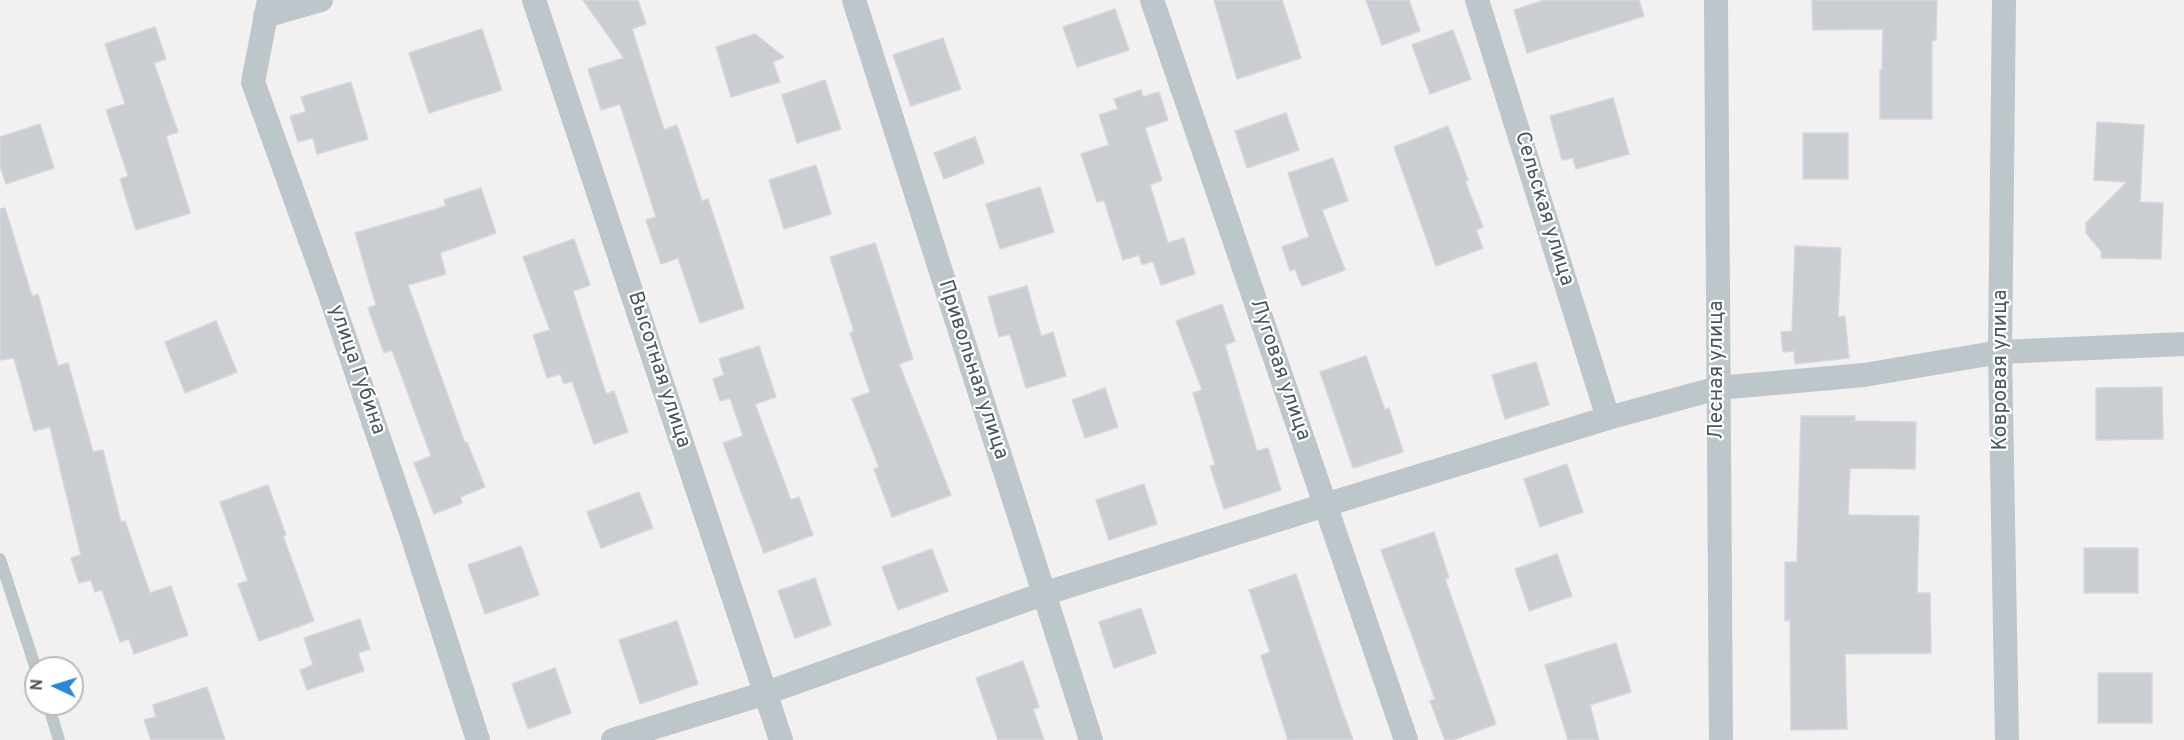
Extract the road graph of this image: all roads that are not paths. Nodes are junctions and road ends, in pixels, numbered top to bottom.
1 (321, 0) edge
2 (534, 0) edge
3 (854, 0) edge
4 (1152, 0) edge
5 (1478, 0) edge
6 (1716, 0) edge
7 (2004, 0) edge
8 (267, 8) edge
9 (2184, 344) edge
10 (2000, 352) junction
11 (1718, 388) junction
12 (1608, 418) junction
13 (1325, 505) junction
14 (0, 559) edge
15 (1043, 594) junction
16 (32, 656) edge
17 (766, 693) junction
18 (52, 716) edge
19 (59, 740) edge
20 (478, 740) edge
21 (613, 740) edge
22 (781, 740) edge
23 (1091, 740) edge
24 (1406, 740) edge
25 (1721, 740) edge
26 (2007, 740) edge

1 - 8 street
2 - 17 street, Высотная улица
3 - 15 street, Привольная улица
4 - 13 street, Луговая улица
5 - 12 street, Сельская улица
6 - 11 street, Лесная улица
7 - 10 street, Ковровая улица
8 - 20 street, улица Губина
9 - 10 street
10 - 11 street
10 - 26 street, Ковровая улица
11 - 12 street
11 - 25 street, Лесная улица
12 - 13 street
13 - 15 street
13 - 24 street, Луговая улица
14 - 16 lane
15 - 17 street
15 - 23 street, Привольная улица
17 - 21 street
17 - 22 street, Высотная улица
18 - 19 lane

